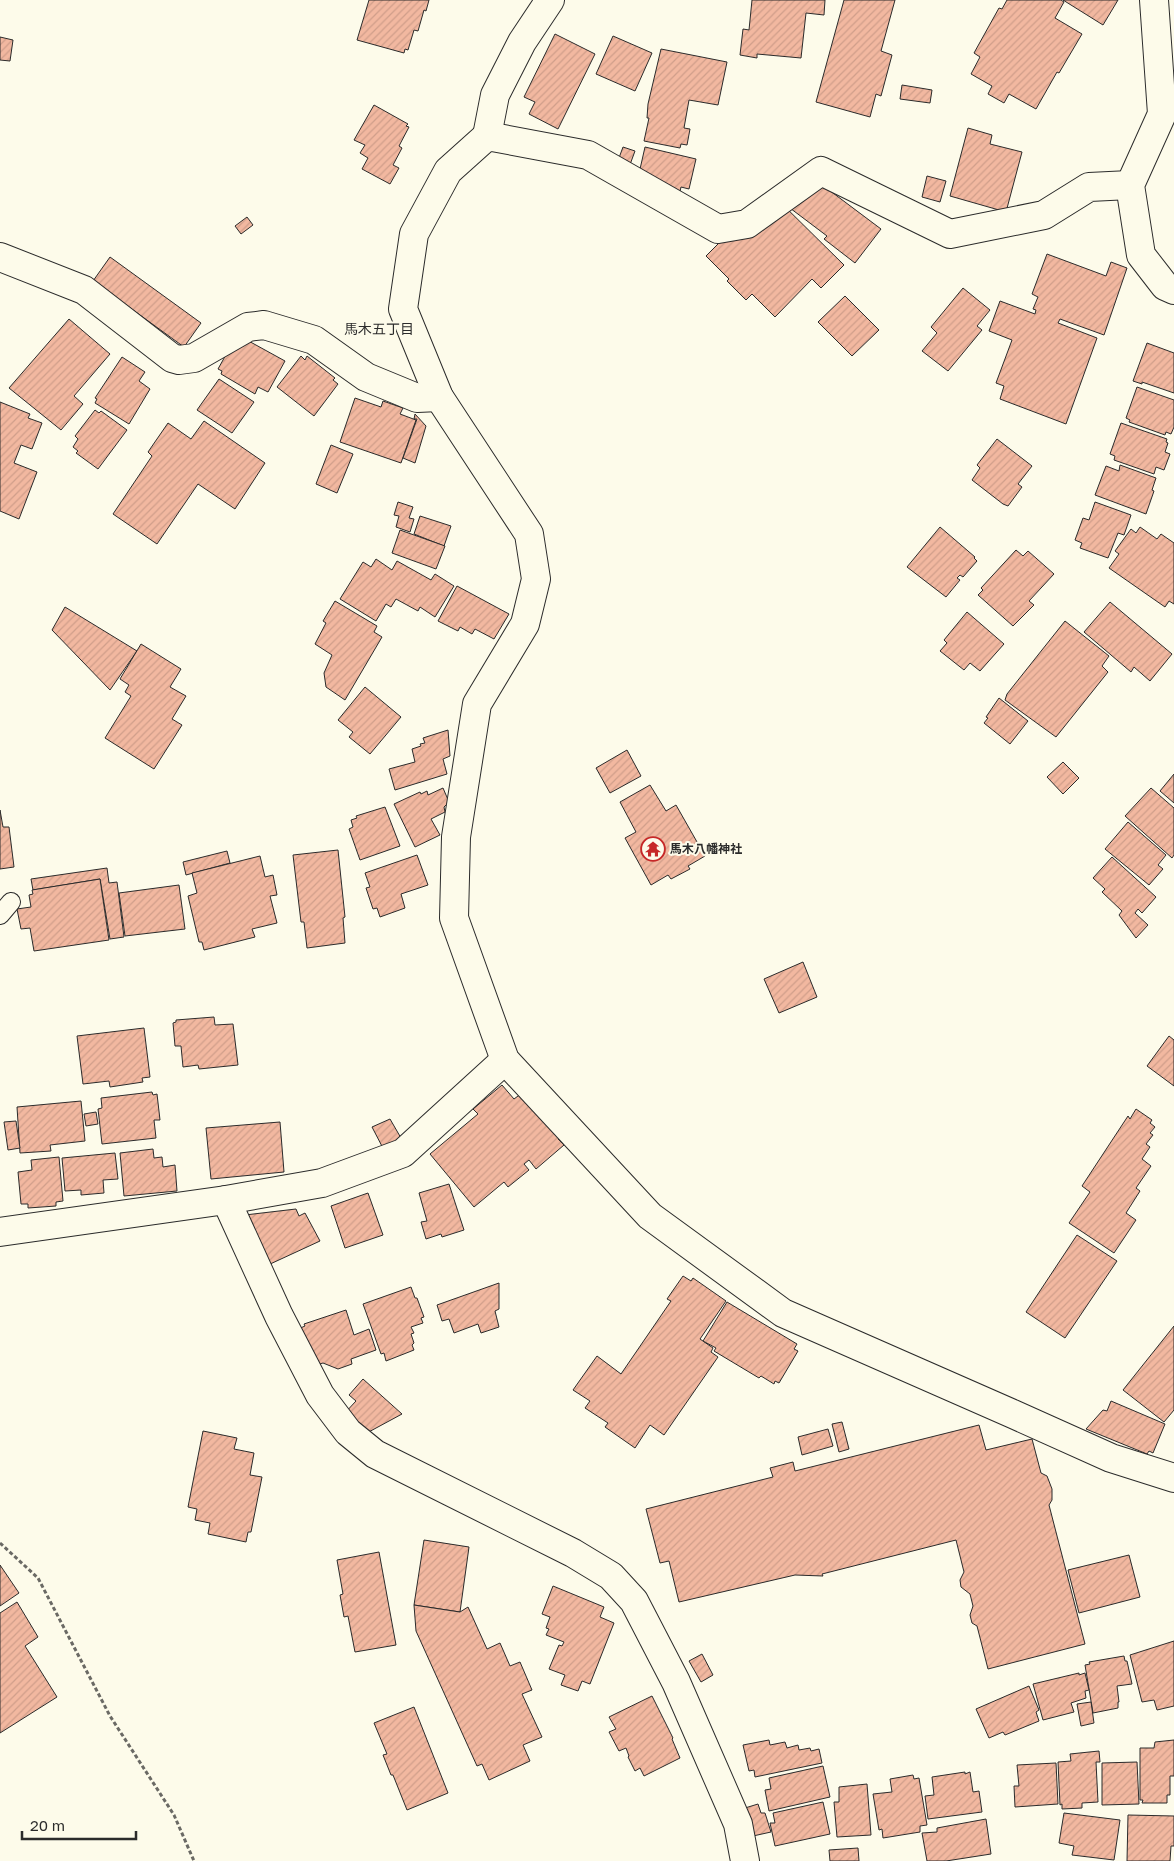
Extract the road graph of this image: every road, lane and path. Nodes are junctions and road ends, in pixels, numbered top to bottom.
1 (550, 0) edge
2 (1154, 0) edge
3 (487, 136) junction
4 (1130, 185) junction
5 (0, 257) edge
6 (1174, 290) edge
7 (439, 397) junction
8 (11, 902) dead end
9 (0, 915) edge
10 (505, 1060) junction
11 (226, 1200) junction
12 (0, 1232) edge
13 (1174, 1478) edge
14 (0, 1543) edge
15 (194, 1861) edge
16 (745, 1861) edge

1 - 3 street
2 - 4 street
3 - 4 street
3 - 7 street
4 - 6 street
5 - 7 street
7 - 10 street
8 - 9 lane
10 - 11 street
10 - 13 street
11 - 12 street
11 - 16 street
14 - 15 path

